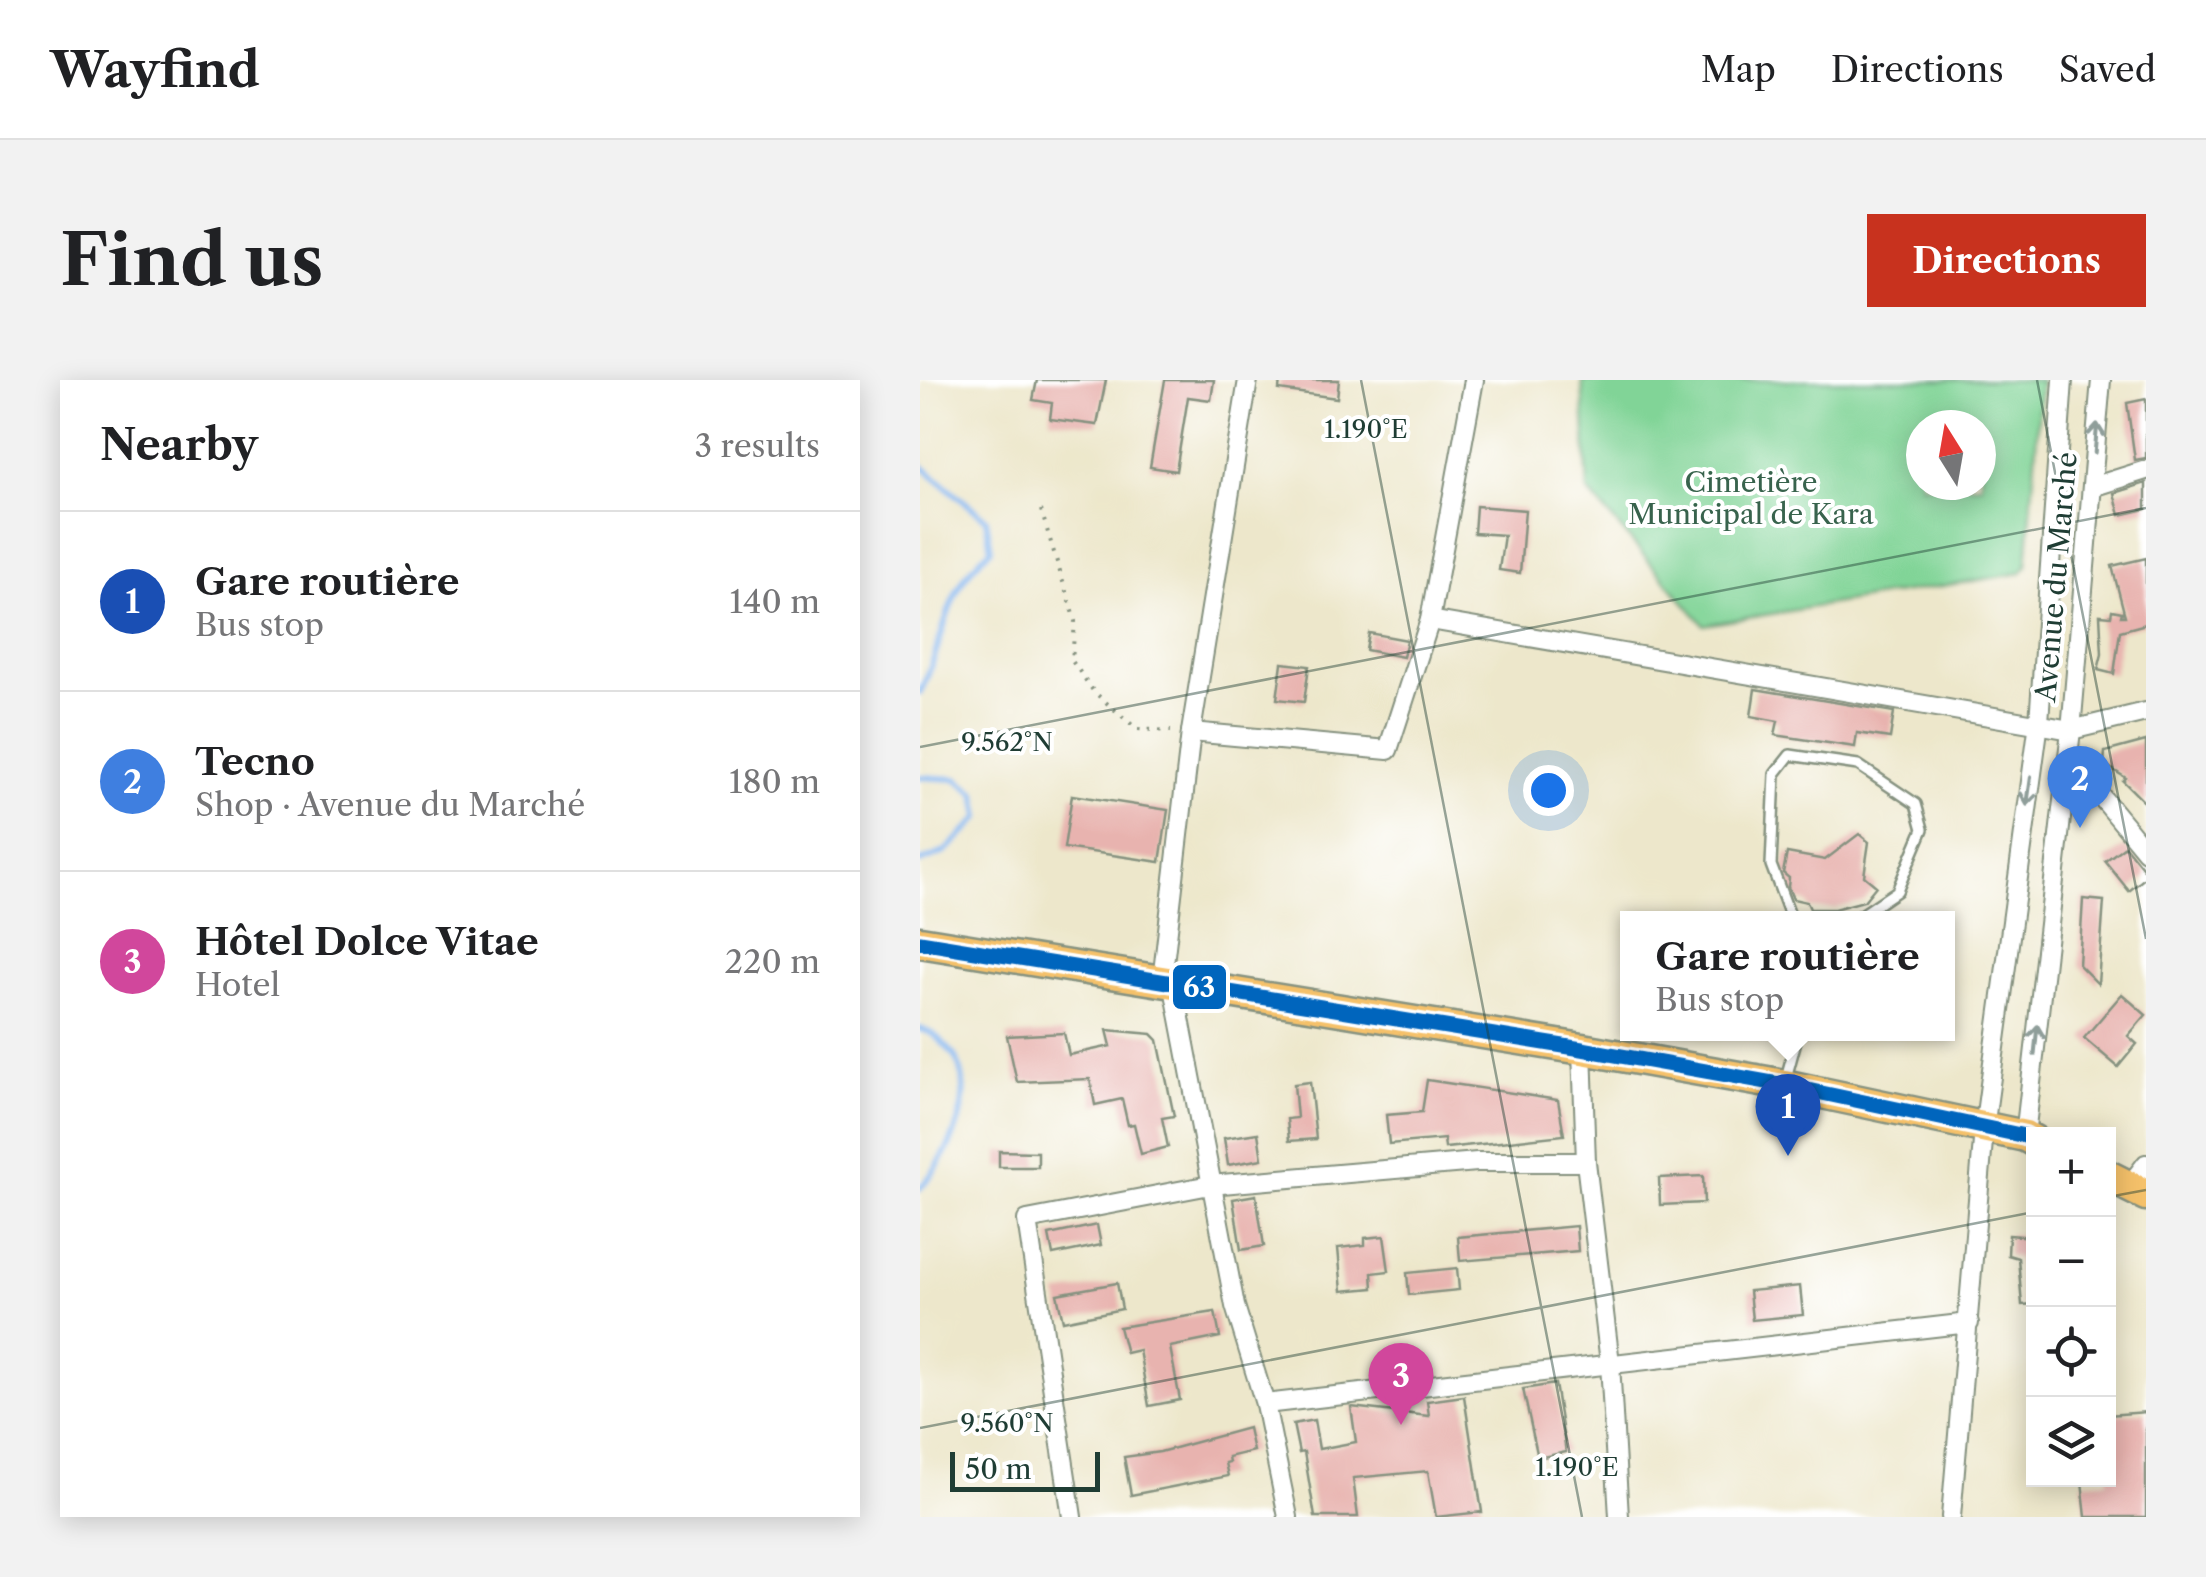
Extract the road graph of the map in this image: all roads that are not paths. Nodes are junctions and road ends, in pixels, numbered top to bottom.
1 (1248, 380) edge
2 (1474, 380) edge
3 (2063, 380) edge
4 (2101, 380) edge
5 (2146, 470) edge
6 (2092, 487) junction
7 (1430, 620) junction
8 (2146, 712) edge
9 (2038, 722) junction
10 (2071, 730) junction
11 (1191, 732) junction
12 (2067, 764) junction
13 (2146, 851) edge
14 (1788, 911) edge
15 (1868, 911) edge
16 (920, 942) edge
17 (1167, 982) junction
18 (1796, 1041) edge
19 (1582, 1049) junction
20 (1784, 1085) junction
21 (2030, 1127) edge
22 (1984, 1129) junction
23 (2026, 1138) edge
24 (1586, 1162) junction
25 (1210, 1185) junction
26 (1969, 1323) junction
27 (1610, 1362) junction
28 (1265, 1404) junction
29 (1072, 1517) edge
30 (1288, 1517) edge
31 (1619, 1517) edge
32 (1951, 1517) edge

1 - 11 street
2 - 7 street
3 - 9 street, Avenue du Marché
6 -> 4 street, Avenue du Marché
5 - 6 street
6 - 10 street, Avenue du Marché
7 - 9 street
7 - 11 street
8 - 10 street
9 - 10 street
9 -> 22 street, Avenue du Marché
10 - 12 street, Avenue du Marché
11 - 17 street
12 - 13 street
21 -> 12 street, Avenue du Marché
14 - 15 lane
16 - 17 highway
17 - 19 highway
17 - 25 street
18 - 20 lane
19 - 20 highway
19 - 24 street
20 - 22 highway
22 - 23 highway
22 - 26 street, Avenue du Marché
24 - 25 street
24 - 27 street
25 - 28 street
25 - 29 street
26 - 27 street
26 - 32 street, Avenue du Marché
27 - 28 street
27 - 31 street
28 - 30 street

